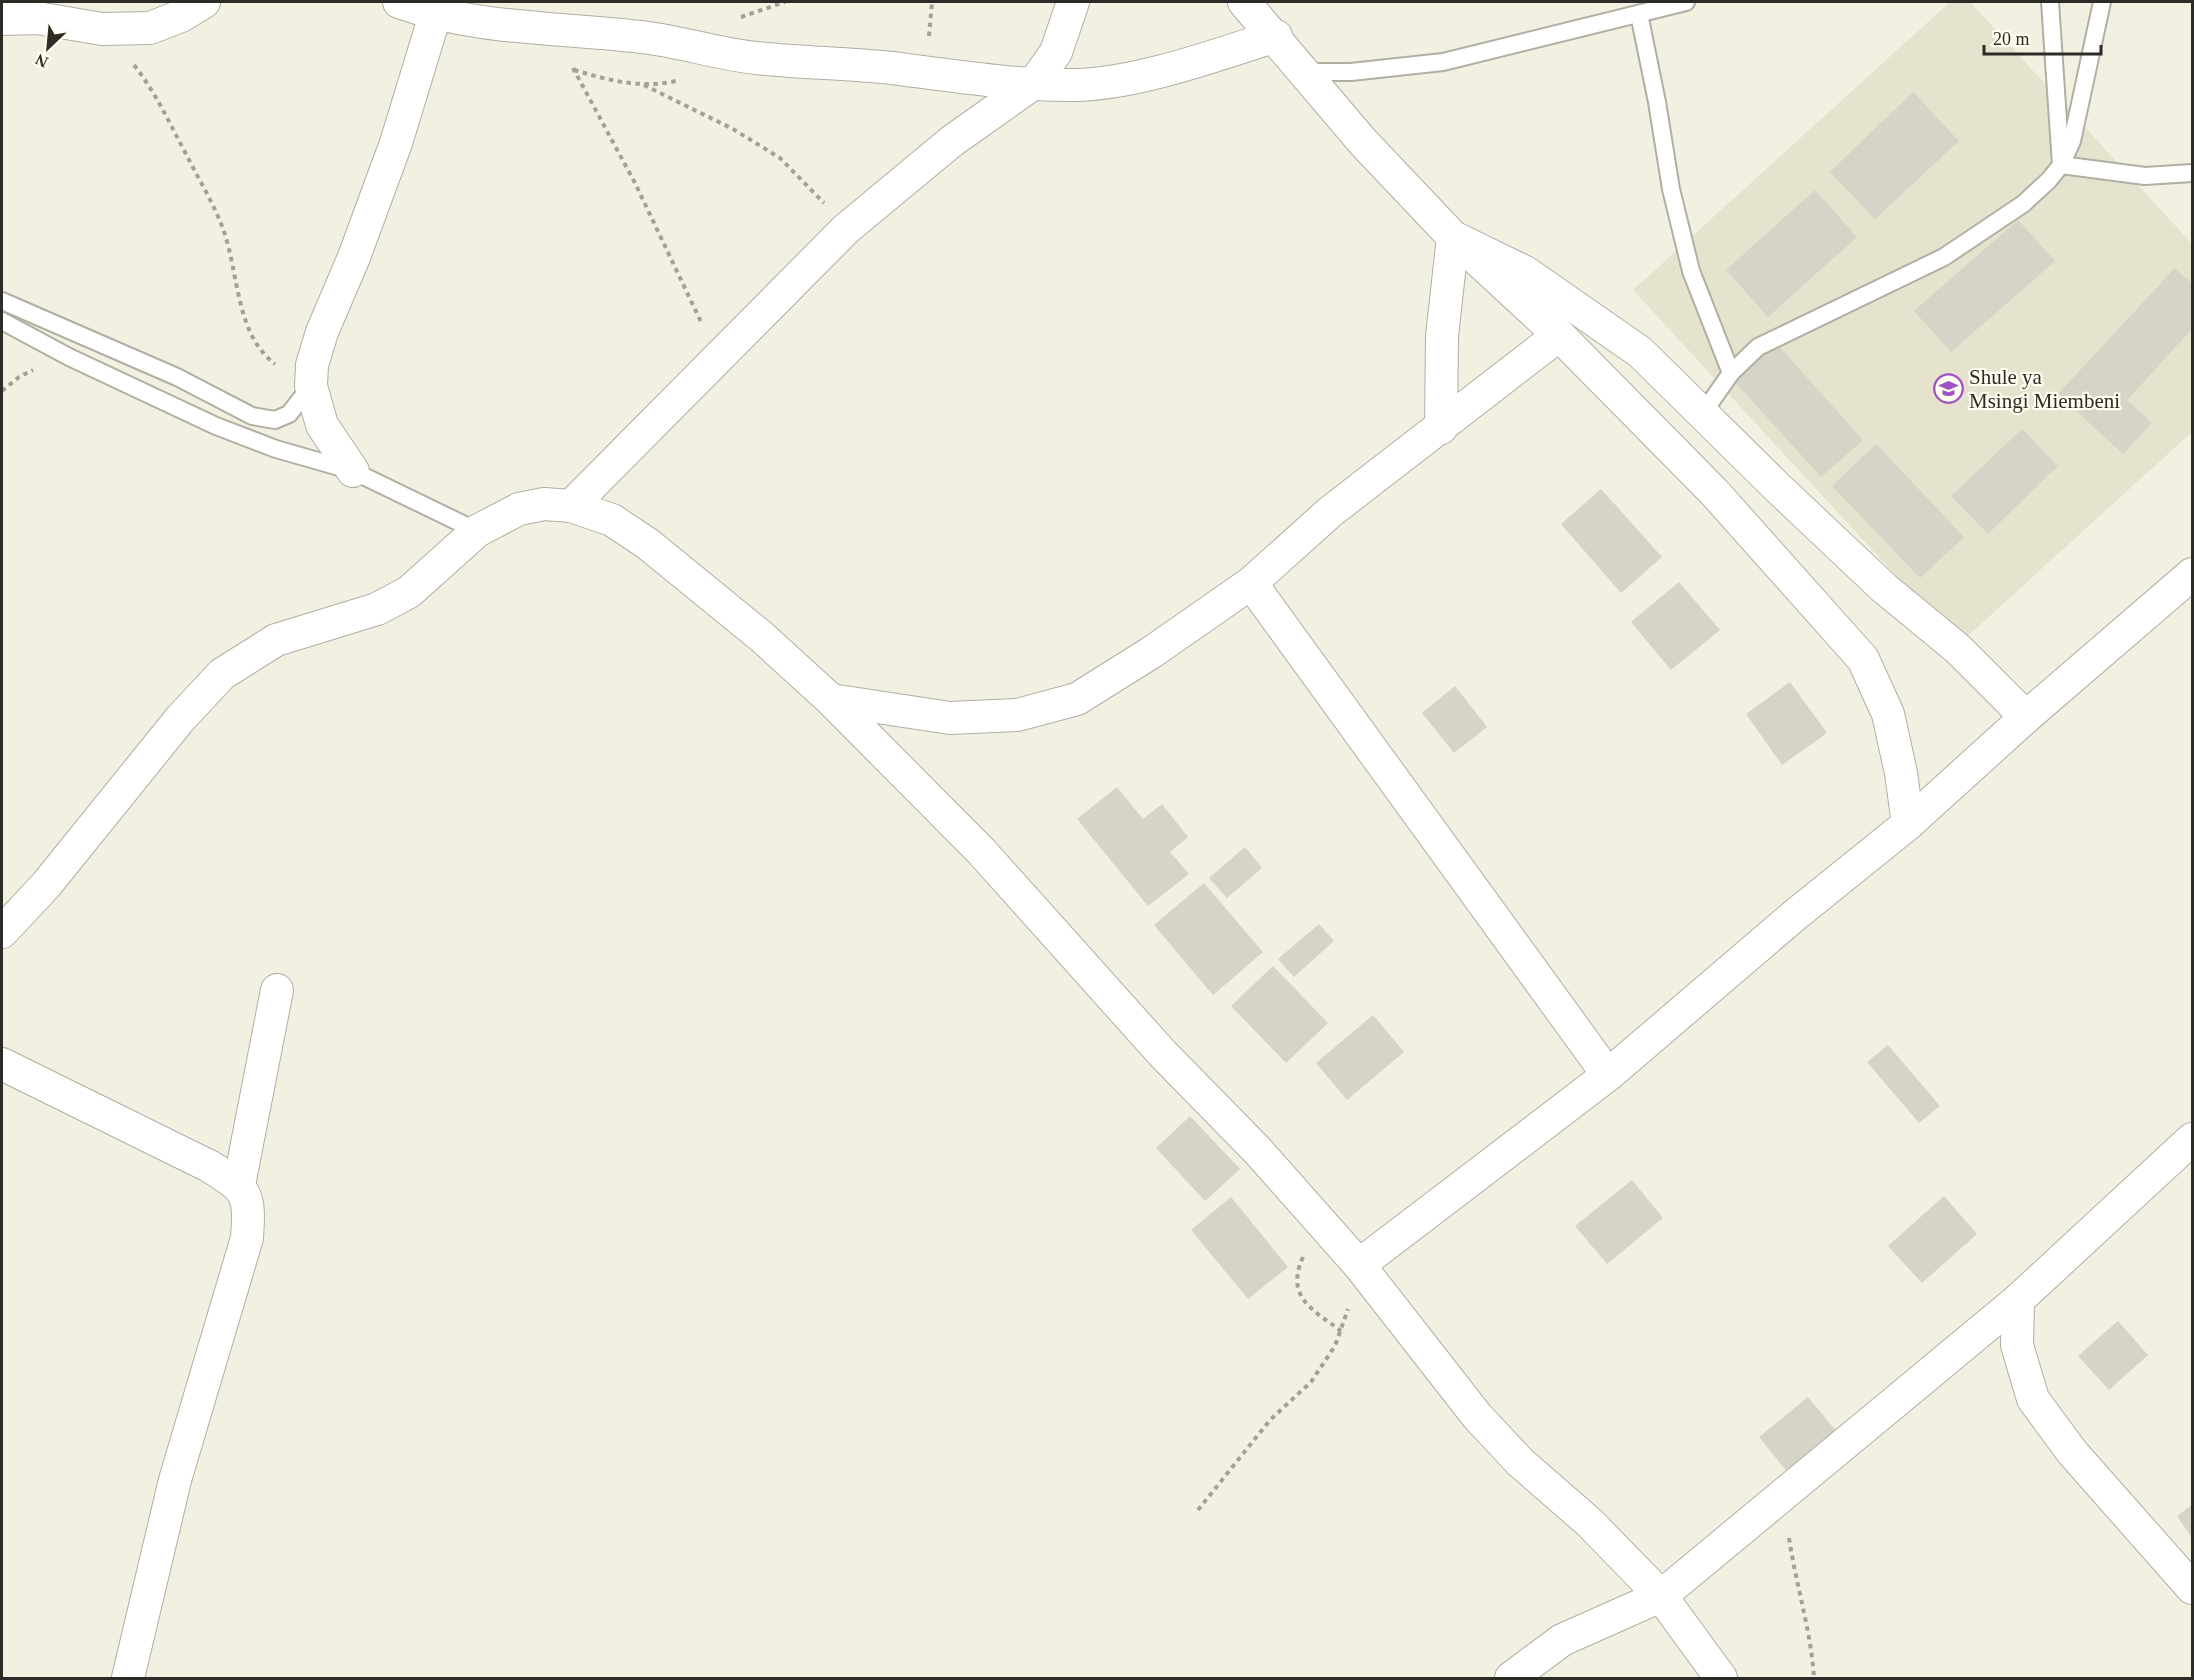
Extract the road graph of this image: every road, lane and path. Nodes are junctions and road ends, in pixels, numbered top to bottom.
1 (204, 2) edge
2 (399, 2) edge
3 (1073, 2) edge
4 (1244, 2) edge
5 (1686, 2) edge
6 (2050, 2) edge
7 (2102, 2) edge
8 (437, 8) edge
9 (1639, 14) junction
10 (2, 18) edge
11 (102, 28) junction
12 (1276, 36) junction
13 (574, 70) dead end
14 (1304, 72) junction
15 (1034, 83) junction
16 (644, 84) dead end
17 (2061, 165) junction
18 (2193, 173) edge
19 (846, 229) junction
20 (1453, 237) junction
21 (2, 301) edge
22 (2, 321) edge
23 (1559, 335) junction
24 (717, 357) junction
25 (1731, 373) junction
26 (311, 382) junction
27 (1703, 412) junction
28 (1441, 428) junction
29 (353, 471) junction
30 (571, 506) junction
31 (477, 531) junction
32 (2193, 574) edge
33 (1251, 583) junction
34 (831, 700) junction
35 (2025, 717) junction
36 (1908, 824) junction
37 (2, 932) edge
38 (277, 990) dead end
39 (2, 1064) edge
40 (1608, 1075) junction
41 (2193, 1139) edge
42 (239, 1185) junction
43 (1320, 1221) junction
44 (1359, 1265) junction
45 (2018, 1300) junction
46 (1341, 1331) junction
47 (1788, 1491) junction
48 (1198, 1510) dead end
49 (2193, 1588) edge
50 (1661, 1596) junction
51 (128, 1678) edge
52 (1511, 1678) edge
53 (1721, 1678) edge
54 (1814, 1678) edge

1 - 11 street
2 - 8 street
3 - 15 street
4 - 12 street
5 - 9 lane
6 - 17 lane
7 - 17 lane
8 - 15 street
8 - 26 street
9 - 14 lane
9 - 25 lane
10 - 11 street
11 - 26 path
12 - 14 street
12 - 15 street
13 - 24 path
14 - 20 street
15 - 19 street
16 - 19 path
17 - 18 lane
17 - 25 lane
19 - 24 street
20 - 23 street
20 - 27 street
20 - 28 street
21 - 26 lane
22 - 29 lane
23 - 28 street
23 - 36 street
24 - 30 street
25 - 27 lane
26 - 29 street
27 - 35 street
28 - 33 street
29 - 31 lane
30 - 31 street
30 - 34 street
31 - 37 street
32 - 35 street
33 - 34 street
33 - 40 street
34 - 43 street
35 - 36 street
36 - 40 street
38 - 42 street
39 - 42 street
40 - 44 street
41 - 45 street
42 - 51 street
43 - 44 street
43 - 46 path
44 - 46 path
44 - 50 street
45 - 47 street
45 - 49 street
46 - 48 path
47 - 50 street
47 - 54 path
50 - 52 street
50 - 53 street

